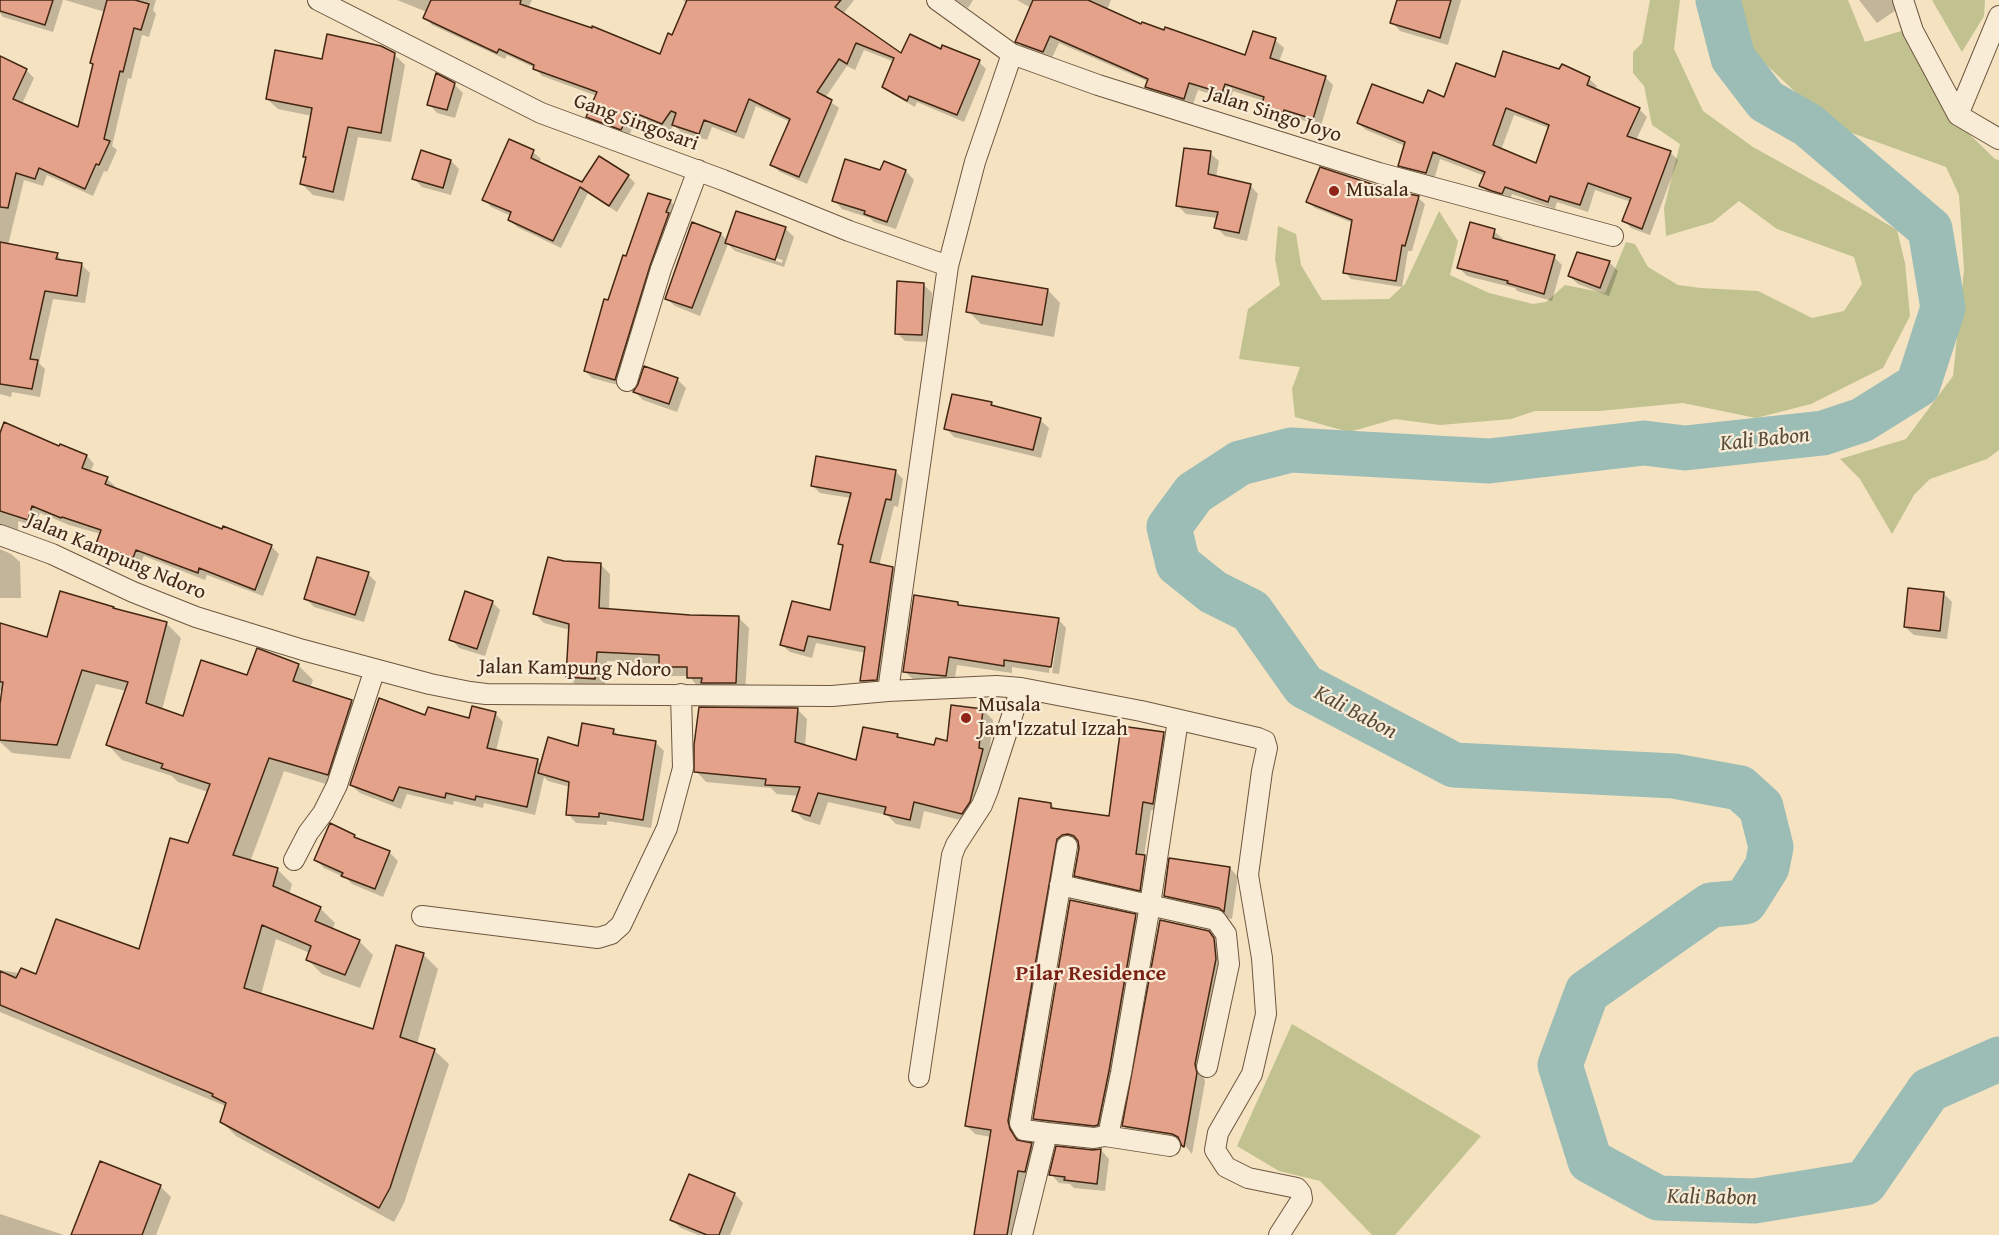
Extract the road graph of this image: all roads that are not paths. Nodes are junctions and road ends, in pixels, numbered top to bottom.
1 (937, 0) edge
2 (1903, 0) edge
3 (324, 1) edge
4 (1999, 16) edge
5 (1012, 54) junction
6 (1958, 115) junction
7 (1999, 139) edge
8 (698, 170) junction
9 (1613, 236) dead end
10 (948, 266) junction
11 (627, 381) dead end
12 (0, 535) edge
13 (375, 669) junction
14 (1021, 688) junction
15 (888, 691) junction
16 (681, 694) junction
17 (1178, 720) junction
18 (1067, 846) dead end
19 (294, 860) dead end
20 (1060, 885) junction
21 (1150, 905) junction
22 (422, 916) dead end
23 (1207, 1067) dead end
24 (919, 1077) dead end
25 (1047, 1133) junction
26 (1105, 1136) junction
27 (1170, 1146) dead end
28 (1022, 1235) edge
29 (1280, 1235) edge

1 - 5 street, Jalan Singo Joyo
2 - 6 street
3 - 8 street, Gang Singosari
4 - 6 street
5 - 9 street, Jalan Singo Joyo
5 - 10 street
6 - 7 street
8 - 10 street, Gang Singosari
8 - 11 street
10 - 15 street
12 - 13 street, Jalan Kampung Ndoro
13 - 16 street, Jalan Kampung Ndoro
13 - 19 street
14 - 15 street, Jalan Kampung Ndoro
14 - 17 street, Jalan Kampung Ndoro
14 - 24 street
15 - 16 street, Jalan Kampung Ndoro
16 - 22 street
17 - 21 street
17 - 29 street, Jalan Kampung Ndoro
18 - 20 street
20 - 21 street
20 - 25 street
21 - 23 street
21 - 26 street
25 - 26 street
25 - 28 street
26 - 27 street

